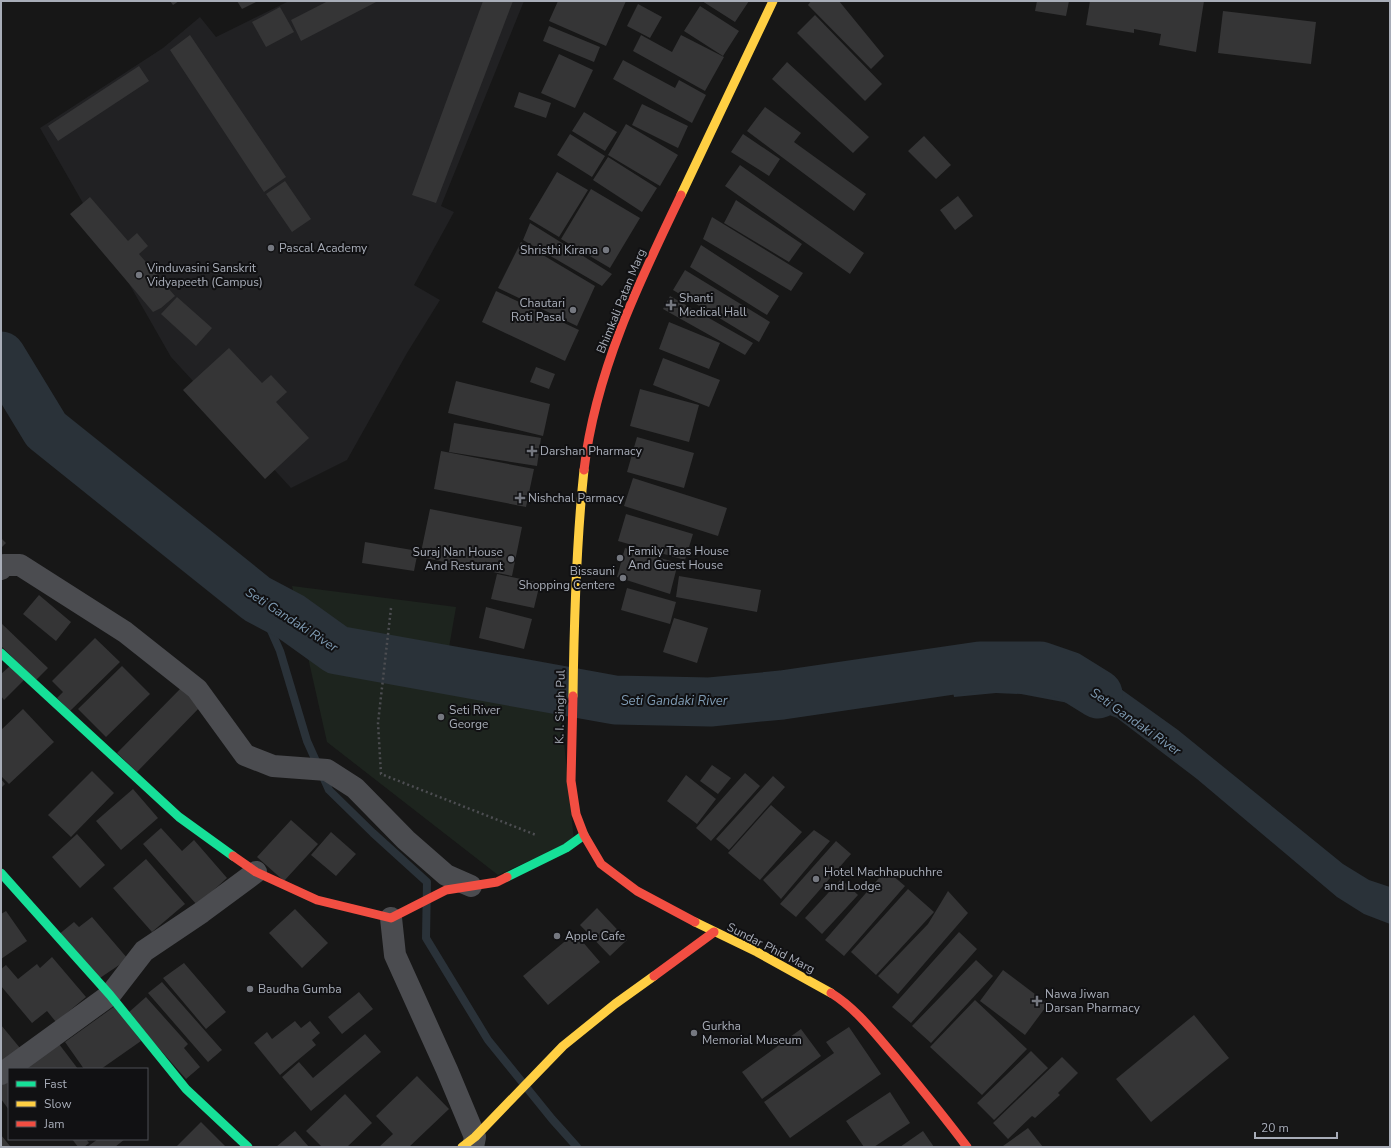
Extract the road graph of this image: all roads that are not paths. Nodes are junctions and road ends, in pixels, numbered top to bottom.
1 (773, 1) edge
2 (1, 569) edge
3 (574, 633) joint
4 (1, 653) edge
5 (571, 781) joint
6 (584, 836) junction
7 (256, 872) junction
8 (1, 873) edge
9 (471, 886) junction
10 (397, 914) junction
11 (714, 932) junction
12 (110, 995) junction
13 (9, 1068) edge
14 (470, 1144) edge
15 (248, 1147) edge
16 (967, 1147) edge

1 - 3 street, Bhimkali Patan Marg
2 - 9 street
3 - 5 street, K. I. Singh Pul
4 - 7 street
5 - 6 street, Sundar Phid Marg
6 - 9 street
6 - 11 street, Sundar Phid Marg
7 - 10 street
7 - 12 street
8 - 12 street
9 - 10 street
10 - 14 street
11 - 14 street
11 - 16 street, Sundar Phid Marg
12 - 13 street
12 - 15 street

